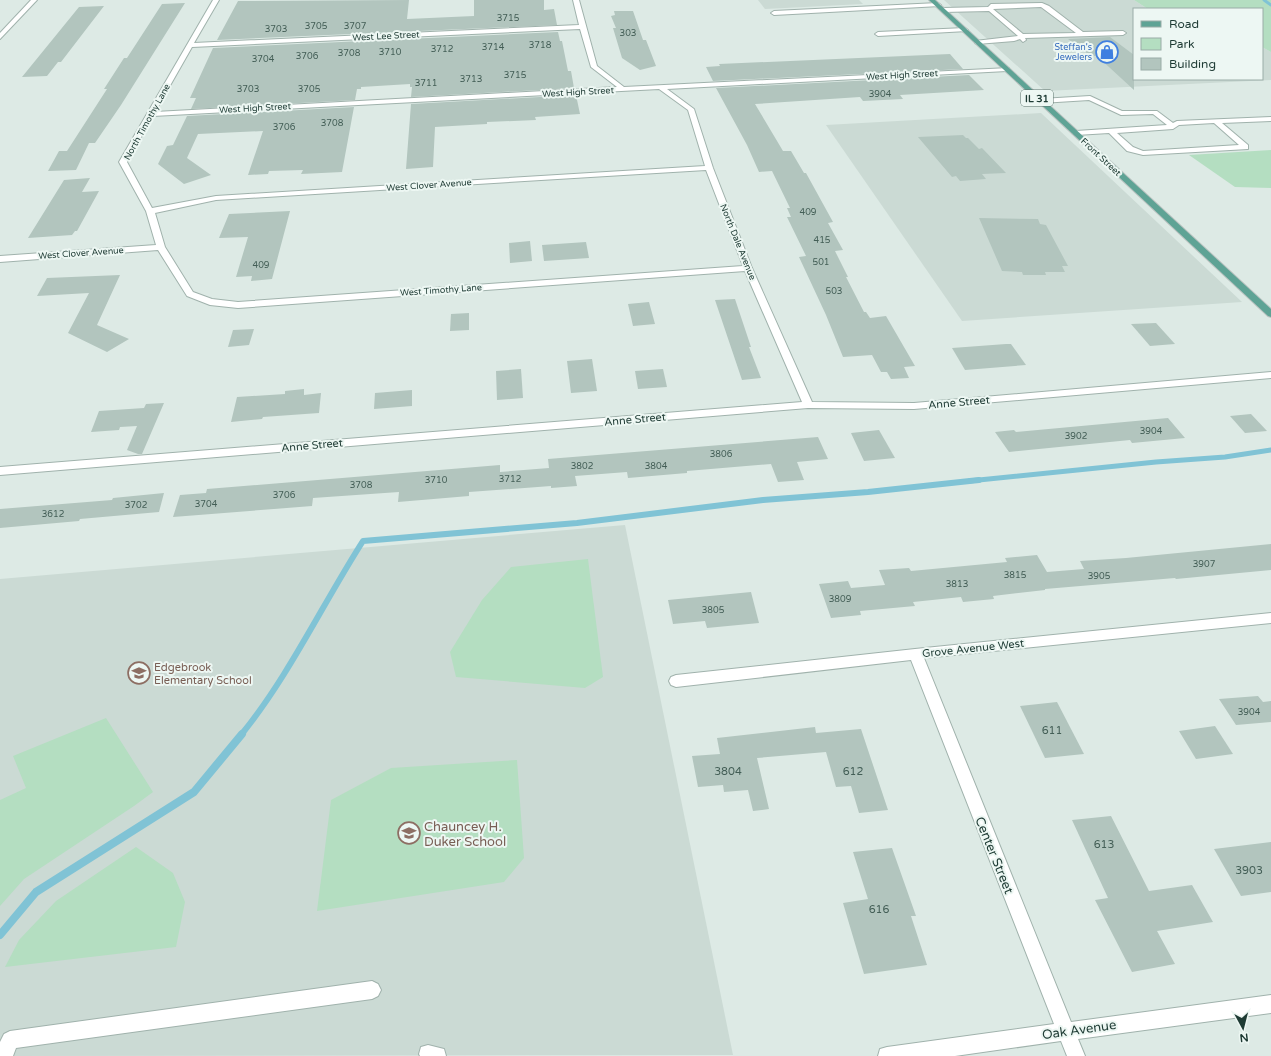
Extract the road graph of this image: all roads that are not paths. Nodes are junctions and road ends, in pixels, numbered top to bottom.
1 (34, 0) edge
2 (216, 0) edge
3 (576, 0) edge
4 (1003, 0) edge
5 (988, 1) edge
6 (936, 2) edge
7 (990, 9) junction
8 (943, 10) junction
9 (774, 13) dead end
10 (582, 27) junction
11 (965, 30) junction
12 (1123, 33) dead end
13 (878, 34) dead end
14 (1081, 34) junction
15 (0, 37) edge
16 (1023, 38) junction
17 (977, 42) junction
18 (190, 45) junction
19 (1007, 69) junction
20 (661, 88) junction
21 (624, 90) junction
22 (1041, 101) junction
23 (150, 114) junction
24 (1271, 119) edge
25 (1216, 121) junction
26 (1173, 127) junction
27 (1110, 131) junction
28 (1076, 133) junction
29 (709, 168) junction
30 (150, 211) junction
31 (162, 247) junction
32 (0, 258) edge
33 (748, 268) junction
34 (1271, 314) edge
35 (1271, 374) edge
36 (808, 405) junction
37 (0, 471) edge
38 (1271, 618) edge
39 (914, 654) junction
40 (676, 681) dead end
41 (372, 990) dead end
42 (1271, 1004) edge
43 (1066, 1031) junction
44 (4, 1056) edge
45 (887, 1056) edge
46 (1076, 1056) edge

1 - 15 street
2 - 18 street, North Timothy Lane
3 - 10 street
4 - 5 street
6 - 8 main road, Front Street / IL 31
6 - 9 street
7 - 8 street
7 - 14 street
7 - 16 street
8 - 11 main road, Front Street / IL 31
10 - 18 street, West Lee Street
10 - 21 street
11 - 13 street
11 - 17 main road, Front Street / IL 31
12 - 14 street
14 - 16 street
16 - 17 street
17 - 19 main road, Front Street / IL 31
18 - 23 street, North Timothy Lane
19 - 20 street, West High Street
19 - 22 main road, Front Street / IL 31
20 - 21 street, West High Street
20 - 29 street, North Dale Avenue
21 - 23 street, West High Street
22 - 26 street
22 - 28 main road, Front Street / IL 31
23 - 30 street, North Timothy Lane
24 - 25 street
25 - 26 street
25 - 27 street
26 - 27 street
27 - 28 street
28 - 34 main road, Front Street / IL 31
29 - 30 street, West Clover Avenue
29 - 33 street, North Dale Avenue
30 - 31 street, North Timothy Lane
31 - 32 street, West Clover Avenue
31 - 33 street, West Timothy Lane
33 - 36 street, North Dale Avenue
35 - 36 street, Anne Street
36 - 37 street, Anne Street
38 - 39 street, Grove Avenue West
39 - 40 street, Grove Avenue West
39 - 43 street, Center Street
41 - 44 street
42 - 43 street, Oak Avenue
43 - 45 street, Oak Avenue
43 - 46 street, Center Street

